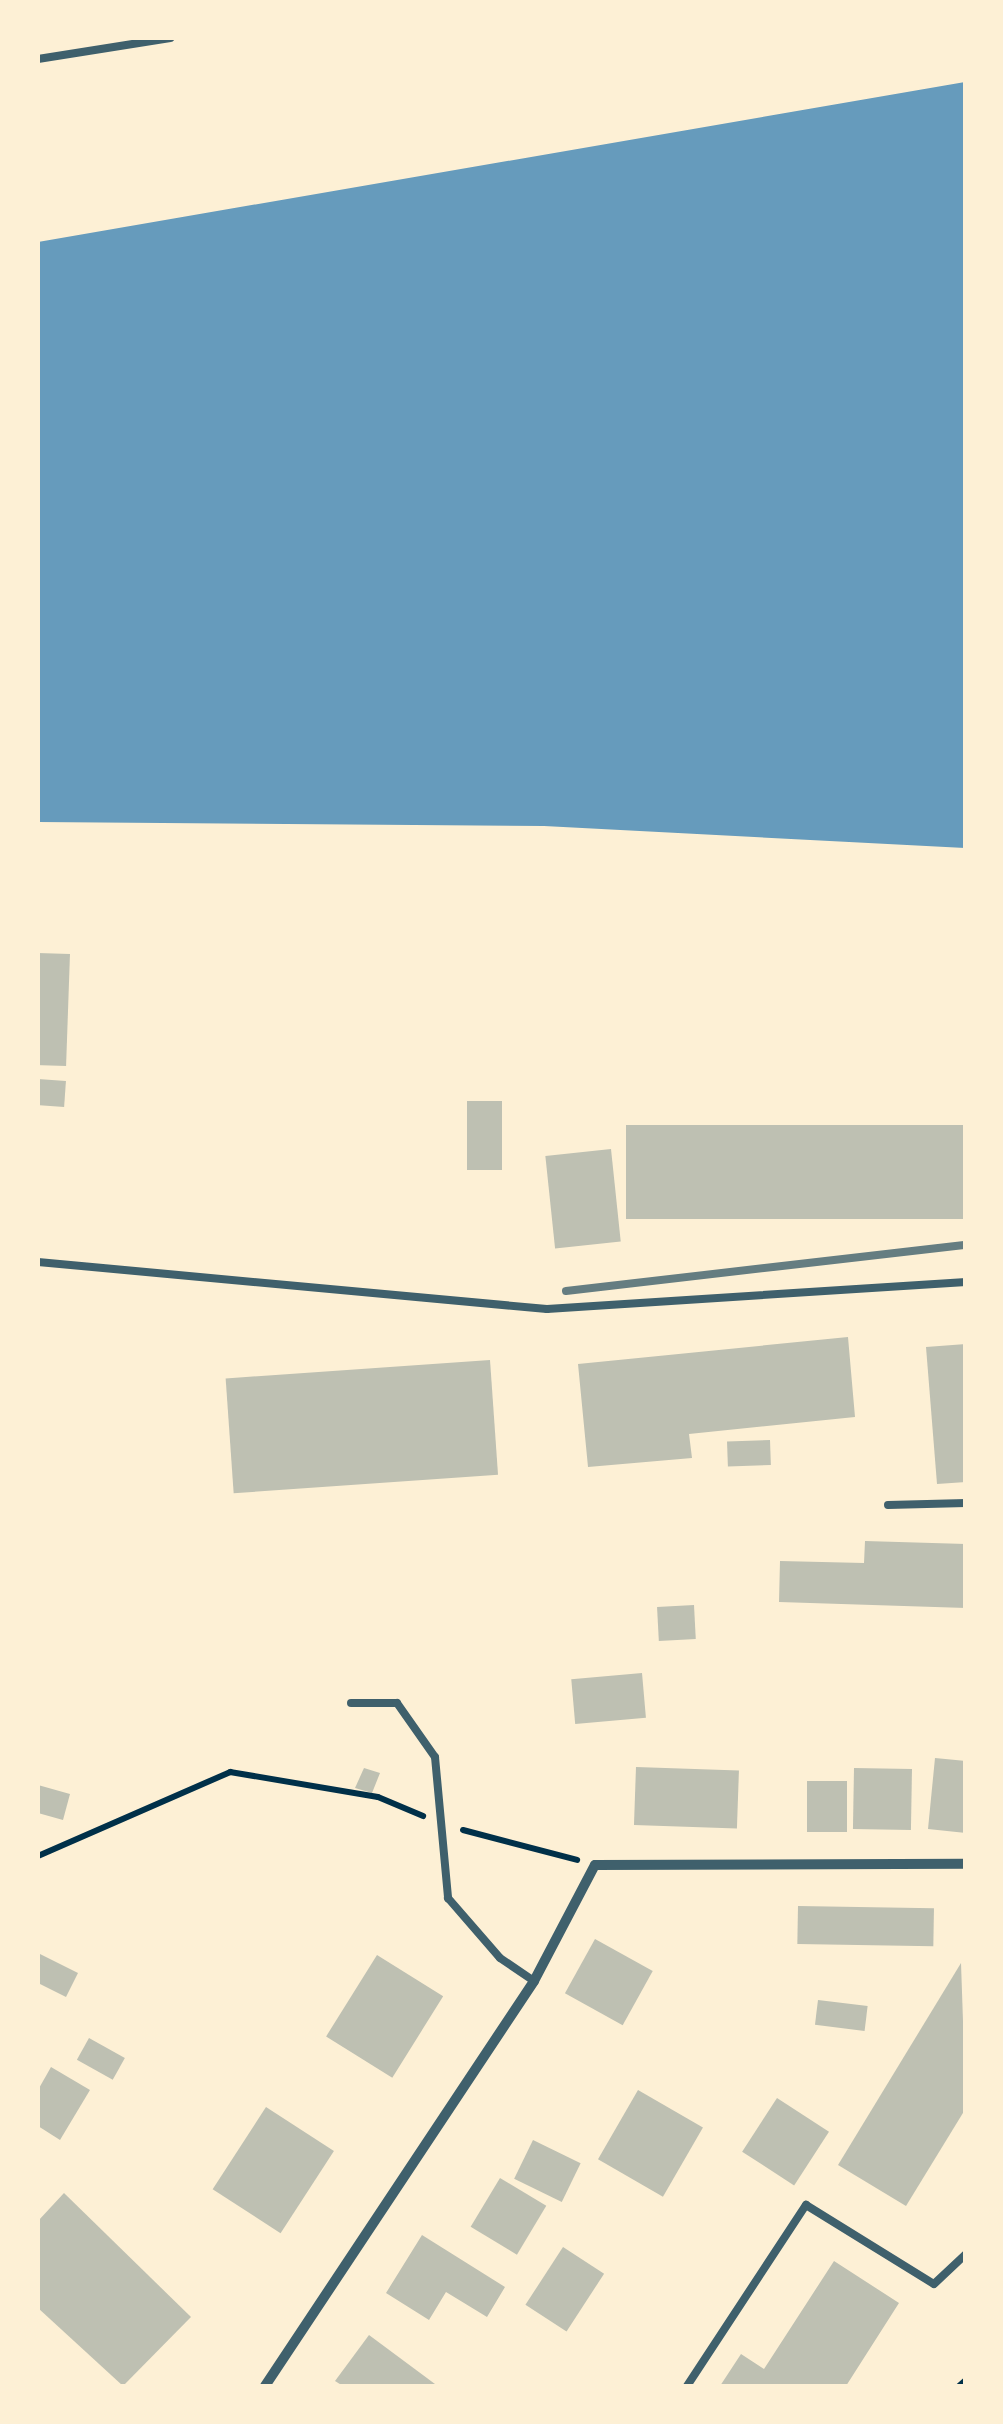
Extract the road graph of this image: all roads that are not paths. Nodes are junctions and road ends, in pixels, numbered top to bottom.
1 (170, 38) edge
2 (38, 59) edge
3 (38, 1262) edge
4 (966, 1282) edge
5 (966, 1502) edge
6 (888, 1505) dead end
7 (351, 1703) dead end
8 (966, 1864) edge
9 (534, 1981) junction
10 (966, 2254) edge
11 (271, 2384) edge
12 (687, 2386) edge

1 - 2 lane
3 - 4 lane
5 - 6 lane
7 - 9 lane
8 - 9 street
9 - 11 street
10 - 12 lane

